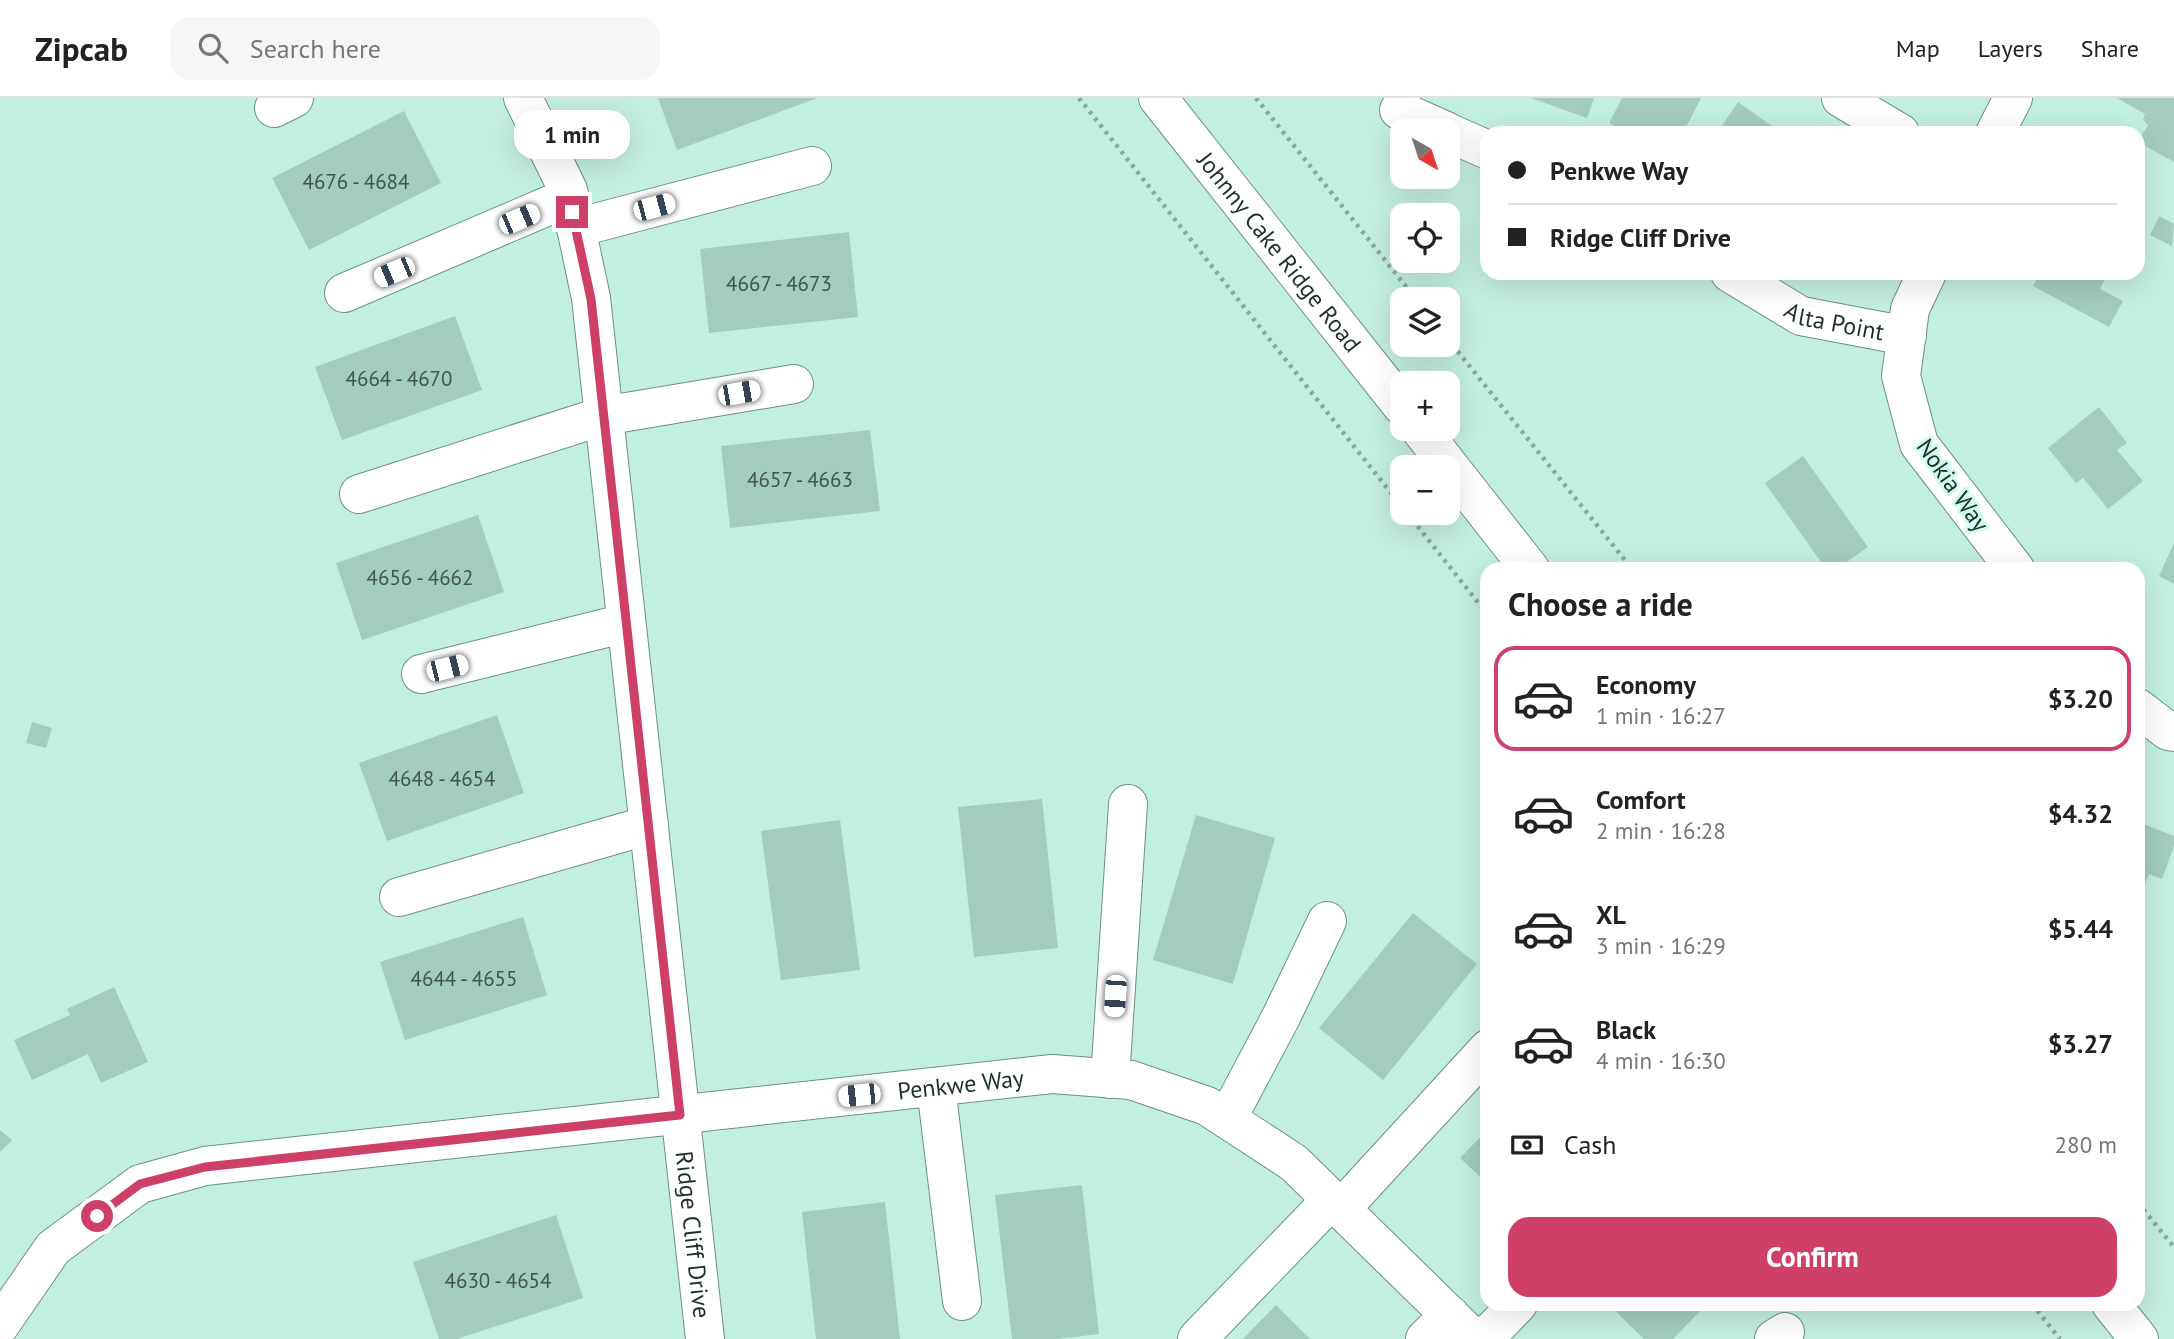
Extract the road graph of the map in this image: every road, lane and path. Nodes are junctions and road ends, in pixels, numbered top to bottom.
1 (523, 98) edge
2 (1079, 98) edge
3 (1158, 98) edge
4 (1256, 98) edge
5 (1841, 98) edge
6 (2013, 98) edge
7 (1399, 110) dead end
8 (1418, 119) edge
9 (1888, 126) edge
10 (1999, 126) edge
11 (1460, 138) edge
12 (1480, 147) edge
13 (812, 166) dead end
14 (573, 213) junction
15 (1742, 280) edge
16 (1924, 280) edge
17 (1406, 287) edge
18 (344, 293) dead end
19 (1907, 336) junction
20 (1460, 354) edge
21 (794, 384) dead end
22 (1390, 391) edge
23 (603, 416) junction
24 (1429, 441) edge
25 (1390, 492) edge
26 (359, 494) dead end
27 (1416, 525) edge
28 (1524, 562) edge
29 (1626, 562) edge
30 (2010, 562) edge
31 (1480, 605) edge
32 (626, 623) junction
33 (421, 674) dead end
34 (2145, 713) edge
35 (2174, 732) edge
36 (1128, 804) dead end
37 (649, 825) junction
38 (399, 897) dead end
39 (1327, 921) dead end
40 (1480, 1057) edge
41 (1110, 1079) junction
42 (936, 1087) junction
43 (680, 1115) junction
44 (1227, 1119) junction
45 (1337, 1204) junction
46 (2145, 1212) edge
47 (2174, 1247) edge
48 (962, 1301) dead end
49 (1510, 1311) edge
50 (2038, 1311) edge
51 (2116, 1311) edge
52 (0, 1325) edge
53 (1450, 1331) edge
54 (703, 1339) edge
55 (1197, 1339) edge
56 (1483, 1339) edge
57 (2060, 1339) edge
58 (2138, 1339) edge

1 - 14 street, Ridge Cliff Drive
2 - 25 path
3 - 22 street, Johnny Cake Ridge Road
4 - 17 path
5 - 9 street
6 - 10 street
7 - 8 street
11 - 12 street
13 - 14 street
14 - 18 street
14 - 23 street, Ridge Cliff Drive
15 - 19 street, Alta Point
16 - 19 street, Nokia Way
19 - 30 street, Nokia Way
20 - 29 path
21 - 23 street
23 - 26 street
23 - 32 street, Ridge Cliff Drive
24 - 28 street
27 - 31 path
32 - 33 street
32 - 37 street, Ridge Cliff Drive
34 - 35 street
36 - 41 street
37 - 38 street
37 - 43 street, Ridge Cliff Drive
39 - 44 street
40 - 45 street
41 - 42 street, Penkwe Way
41 - 44 street, Penkwe Way
42 - 43 street, Penkwe Way
42 - 48 street
43 - 52 street, Penkwe Way
43 - 54 street, Ridge Cliff Drive
44 - 45 street, Penkwe Way
45 - 53 street, Penkwe Way
45 - 55 street
46 - 47 path
49 - 56 street
50 - 57 path
51 - 58 street

